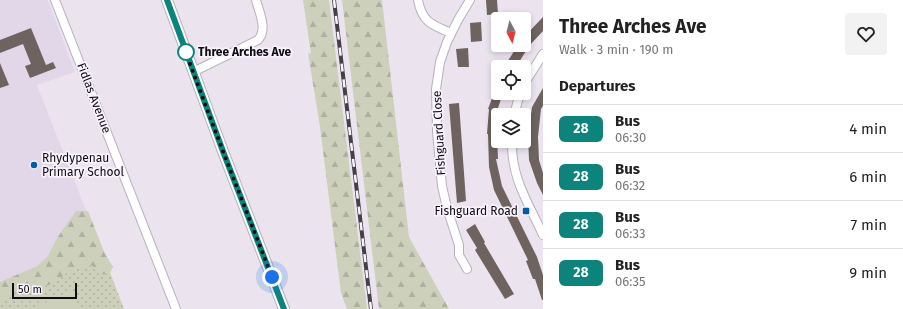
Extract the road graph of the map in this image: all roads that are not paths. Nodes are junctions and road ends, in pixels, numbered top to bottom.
1 (55, 0) edge
2 (167, 0) edge
3 (256, 0) edge
4 (418, 0) edge
5 (470, 0) edge
6 (451, 33) junction
7 (543, 54) edge
8 (193, 72) junction
9 (531, 73) edge
10 (512, 148) edge
11 (543, 235) edge
12 (468, 268) dead end
13 (176, 309) edge
14 (284, 309) edge

1 - 13 street, Fidlas Avenue
2 - 8 street
3 - 8 street
4 - 6 street
5 - 6 street, Fishguard Close
6 - 12 street, Fishguard Close
7 - 9 street
8 - 14 street
10 - 11 street

